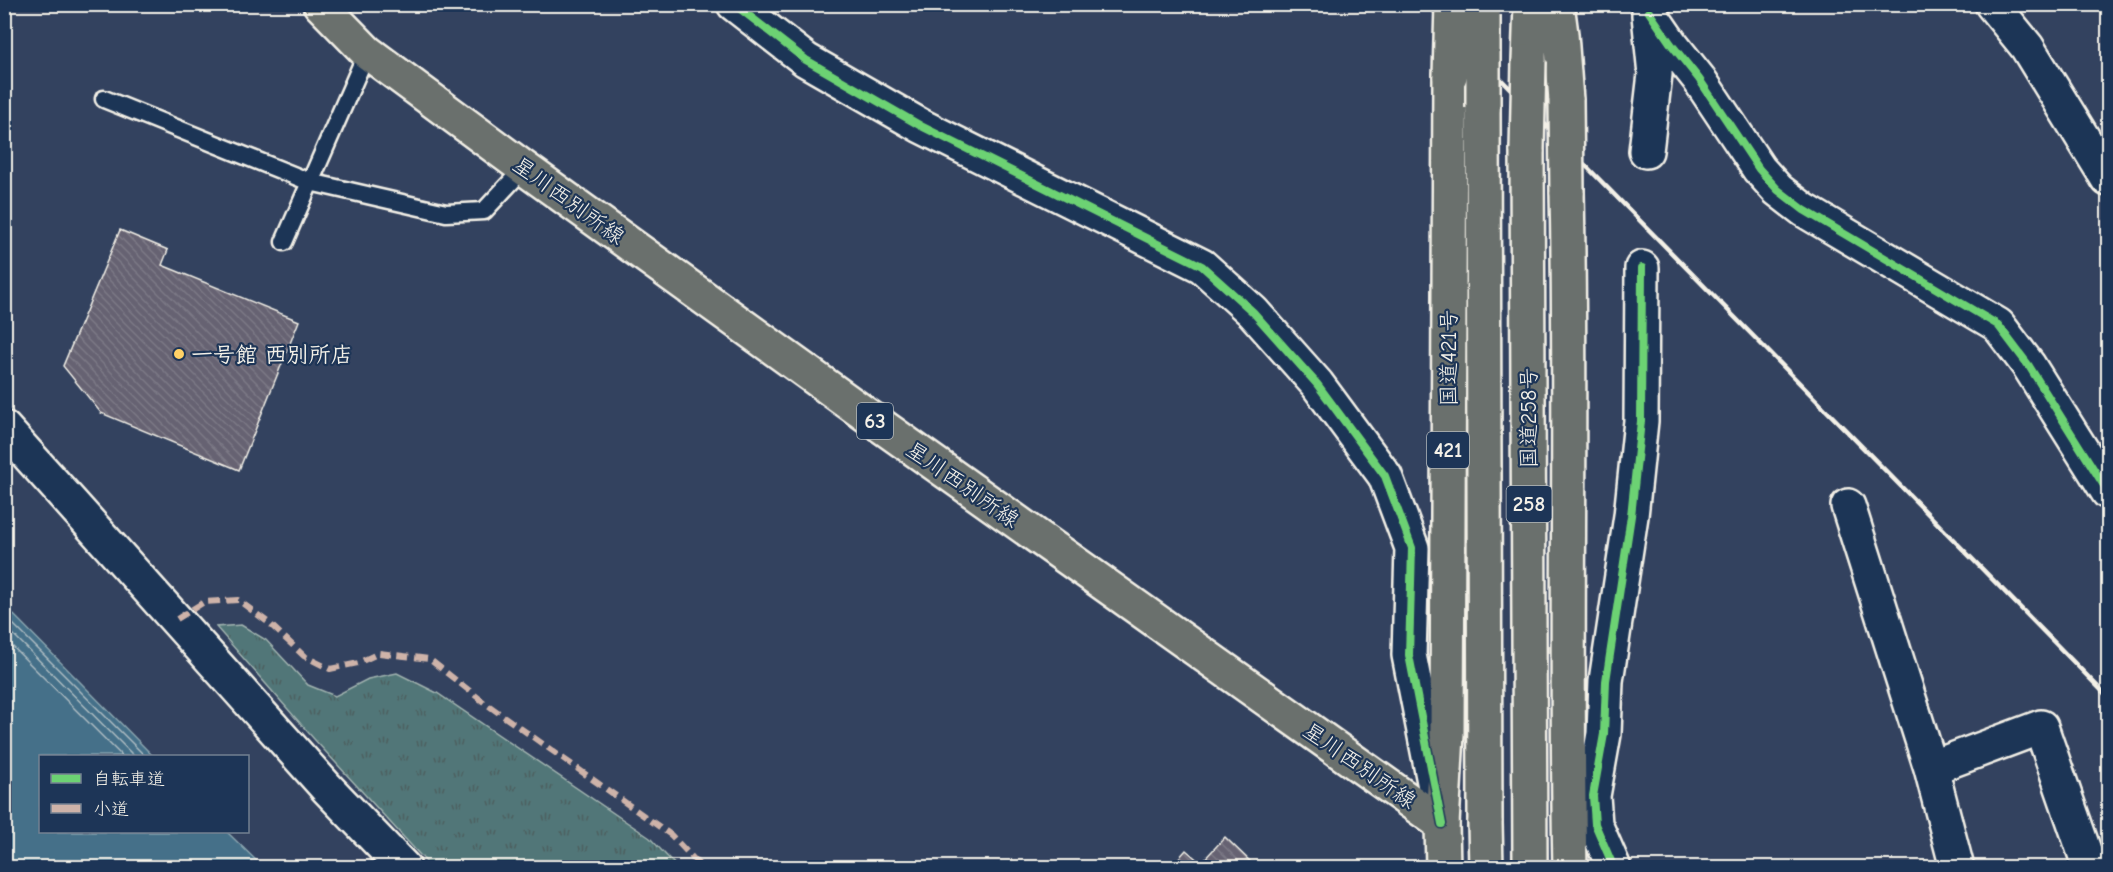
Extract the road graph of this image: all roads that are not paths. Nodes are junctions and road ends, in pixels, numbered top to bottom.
1 (320, 4) edge
2 (734, 4) edge
3 (1452, 4) edge
4 (1531, 4) edge
5 (1557, 4) edge
6 (1992, 4) edge
7 (1647, 8) edge
8 (1483, 10) edge
9 (367, 52) junction
10 (104, 99) dead end
11 (1646, 151) dead end
12 (524, 168) junction
13 (2109, 179) edge
14 (310, 182) junction
15 (284, 242) dead end
16 (1642, 268) dead end
17 (4, 428) edge
18 (2109, 492) edge
19 (1848, 506) dead end
20 (1931, 768) junction
21 (1442, 824) junction
22 (1530, 863) edge
23 (404, 867) edge
24 (1443, 867) edge
25 (1486, 867) edge
26 (1492, 867) edge
27 (1570, 867) edge
28 (1614, 867) edge
29 (1957, 867) edge
30 (2090, 867) edge

1 - 9 main road, 星川西別所線 / 63
2 - 21 street
3 - 21 main road, 国道421号 / 421, bridge
4 - 22 main road, 国道258号 / 258, bridge
5 - 27 main road, bridge
6 - 13 street
7 - 11 street
7 - 18 street
8 - 25 main road, 国道258号 / 258, bridge
9 - 12 main road, 星川西別所線 / 63
9 - 14 lane
10 - 14 lane
12 - 14 lane
12 - 21 main road, 星川西別所線 / 63
14 - 15 lane
16 - 28 street
17 - 23 street
19 - 20 street
20 - 29 street
20 - 30 street
21 - 24 main road, 国道421号
21 - 26 main road

